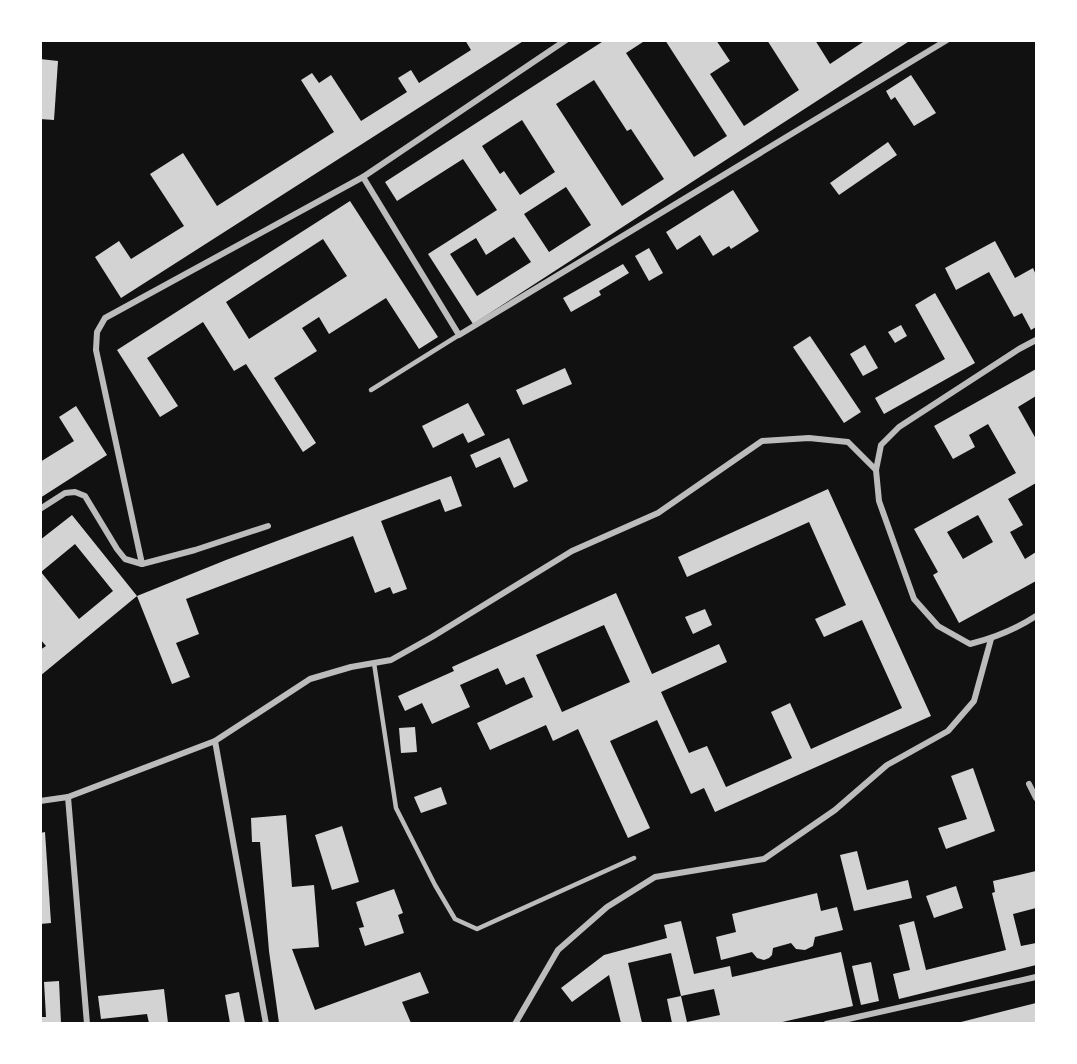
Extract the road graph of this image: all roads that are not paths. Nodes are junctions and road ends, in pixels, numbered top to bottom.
1 (566, 40) edge
2 (947, 40) edge
3 (363, 177) junction
4 (459, 335) junction
5 (1036, 340) edge
6 (371, 390) dead end
7 (876, 470) junction
8 (40, 509) edge
9 (268, 526) dead end
10 (142, 564) junction
11 (1036, 616) edge
12 (991, 639) junction
13 (374, 663) junction
14 (215, 741) junction
15 (1029, 784) dead end
16 (68, 797) junction
17 (1036, 798) edge
18 (40, 801) edge
19 (633, 858) dead end
20 (1036, 977) edge
21 (87, 1023) edge
22 (266, 1023) edge
23 (515, 1023) edge
24 (826, 1023) edge

1 - 3 street
2 - 4 street
3 - 4 street
3 - 10 street
4 - 6 lane
5 - 7 street
7 - 12 street
7 - 13 street
8 - 10 street
9 - 10 street
11 - 12 street
12 - 23 street
13 - 14 street
13 - 19 lane
14 - 16 street
14 - 22 street
15 - 17 street
16 - 18 street
16 - 21 street
20 - 24 street

